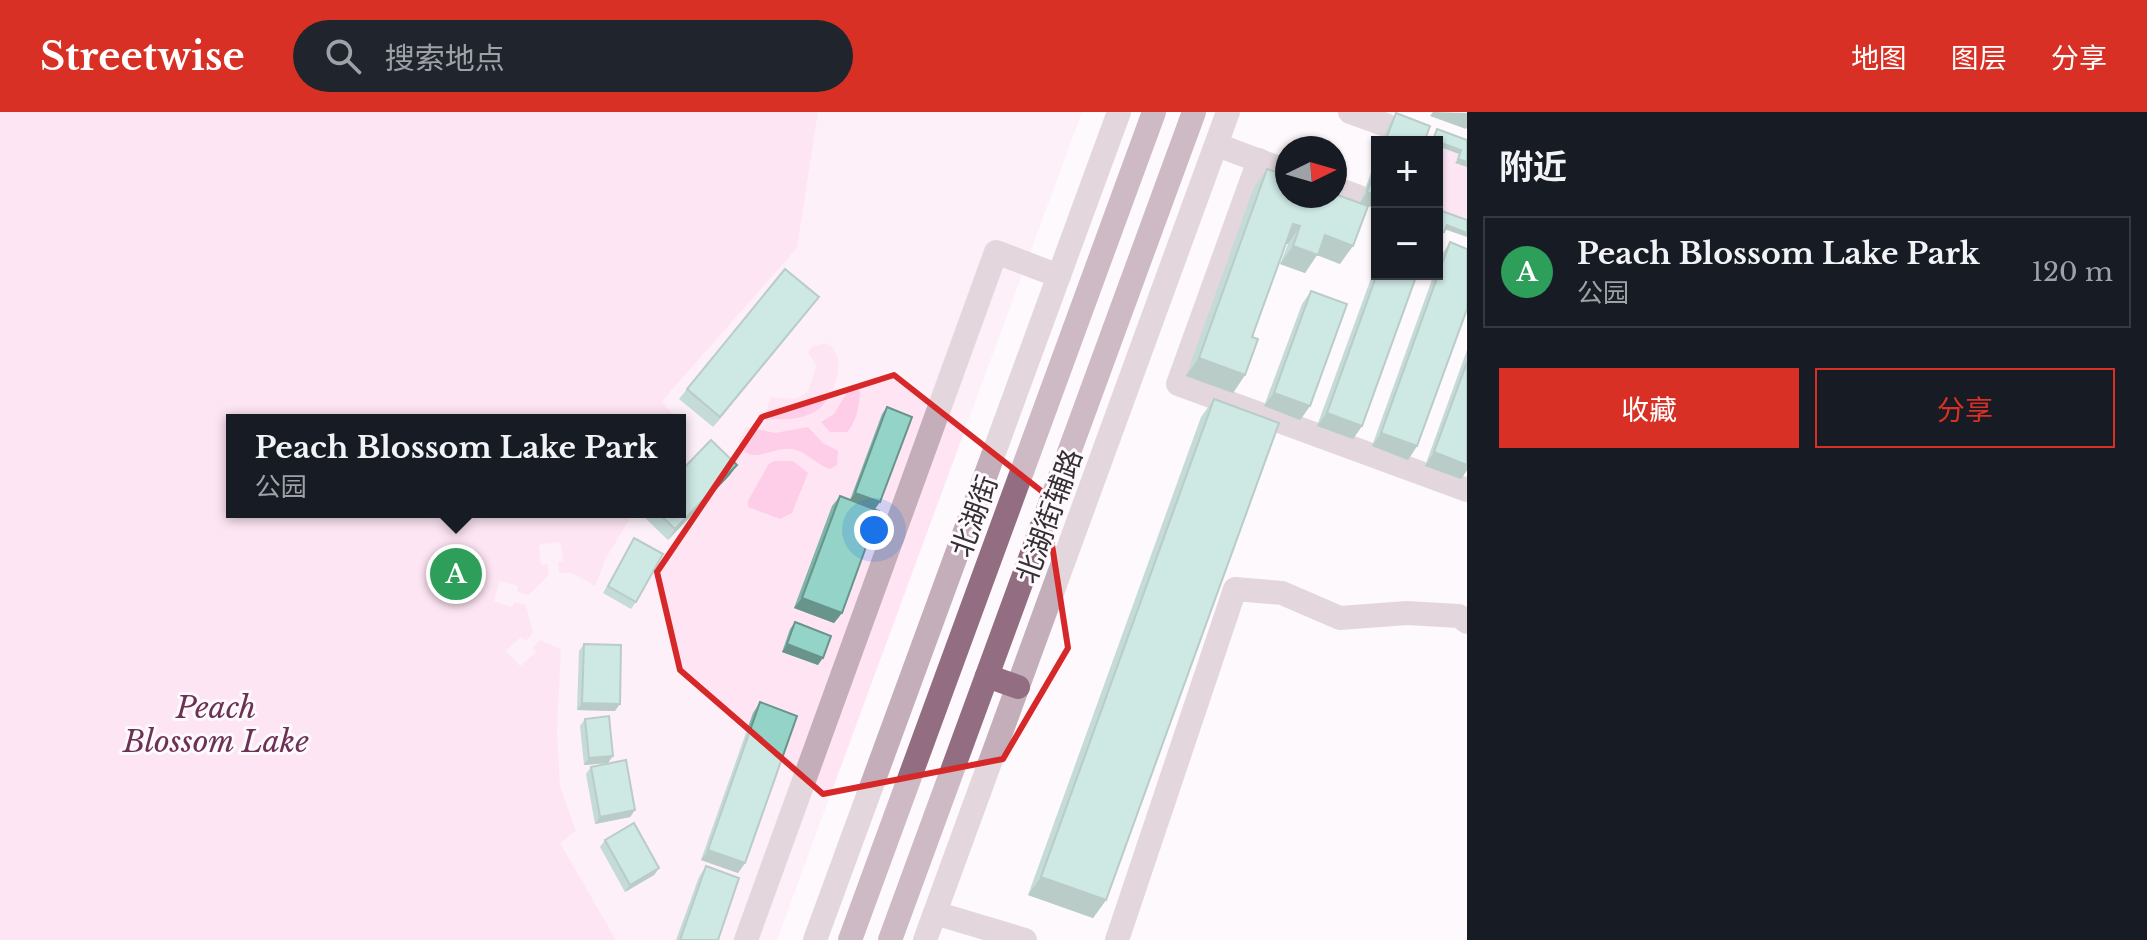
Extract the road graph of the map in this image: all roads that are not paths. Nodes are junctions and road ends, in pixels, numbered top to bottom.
1 (1119, 112) edge
2 (1154, 112) edge
3 (1194, 112) edge
4 (1228, 112) edge
5 (1350, 112) edge
6 (1386, 125) dead end
7 (1217, 145) junction
8 (1259, 160) junction
9 (1275, 166) edge
10 (1347, 192) edge
11 (1359, 197) dead end
12 (1059, 276) junction
13 (1467, 490) edge
14 (1467, 622) edge
15 (987, 676) junction
16 (1018, 687) junction
17 (935, 913) junction
18 (746, 940) edge
19 (815, 940) edge
20 (850, 940) edge
21 (890, 940) edge
22 (925, 940) edge
23 (1025, 940) edge
24 (1117, 940) edge

1 - 12 street
2 - 20 main road, 北湖街
3 - 15 main road
4 - 7 street, 北湖街辅路
5 - 6 street
7 - 8 street
7 - 16 street, 北湖街辅路
8 - 9 street
8 - 13 street
10 - 11 street
12 - 18 street
12 - 19 street
14 - 24 street
15 - 16 main road
15 - 21 main road
16 - 17 street, 北湖街辅路
17 - 22 street, 北湖街辅路
17 - 23 street

